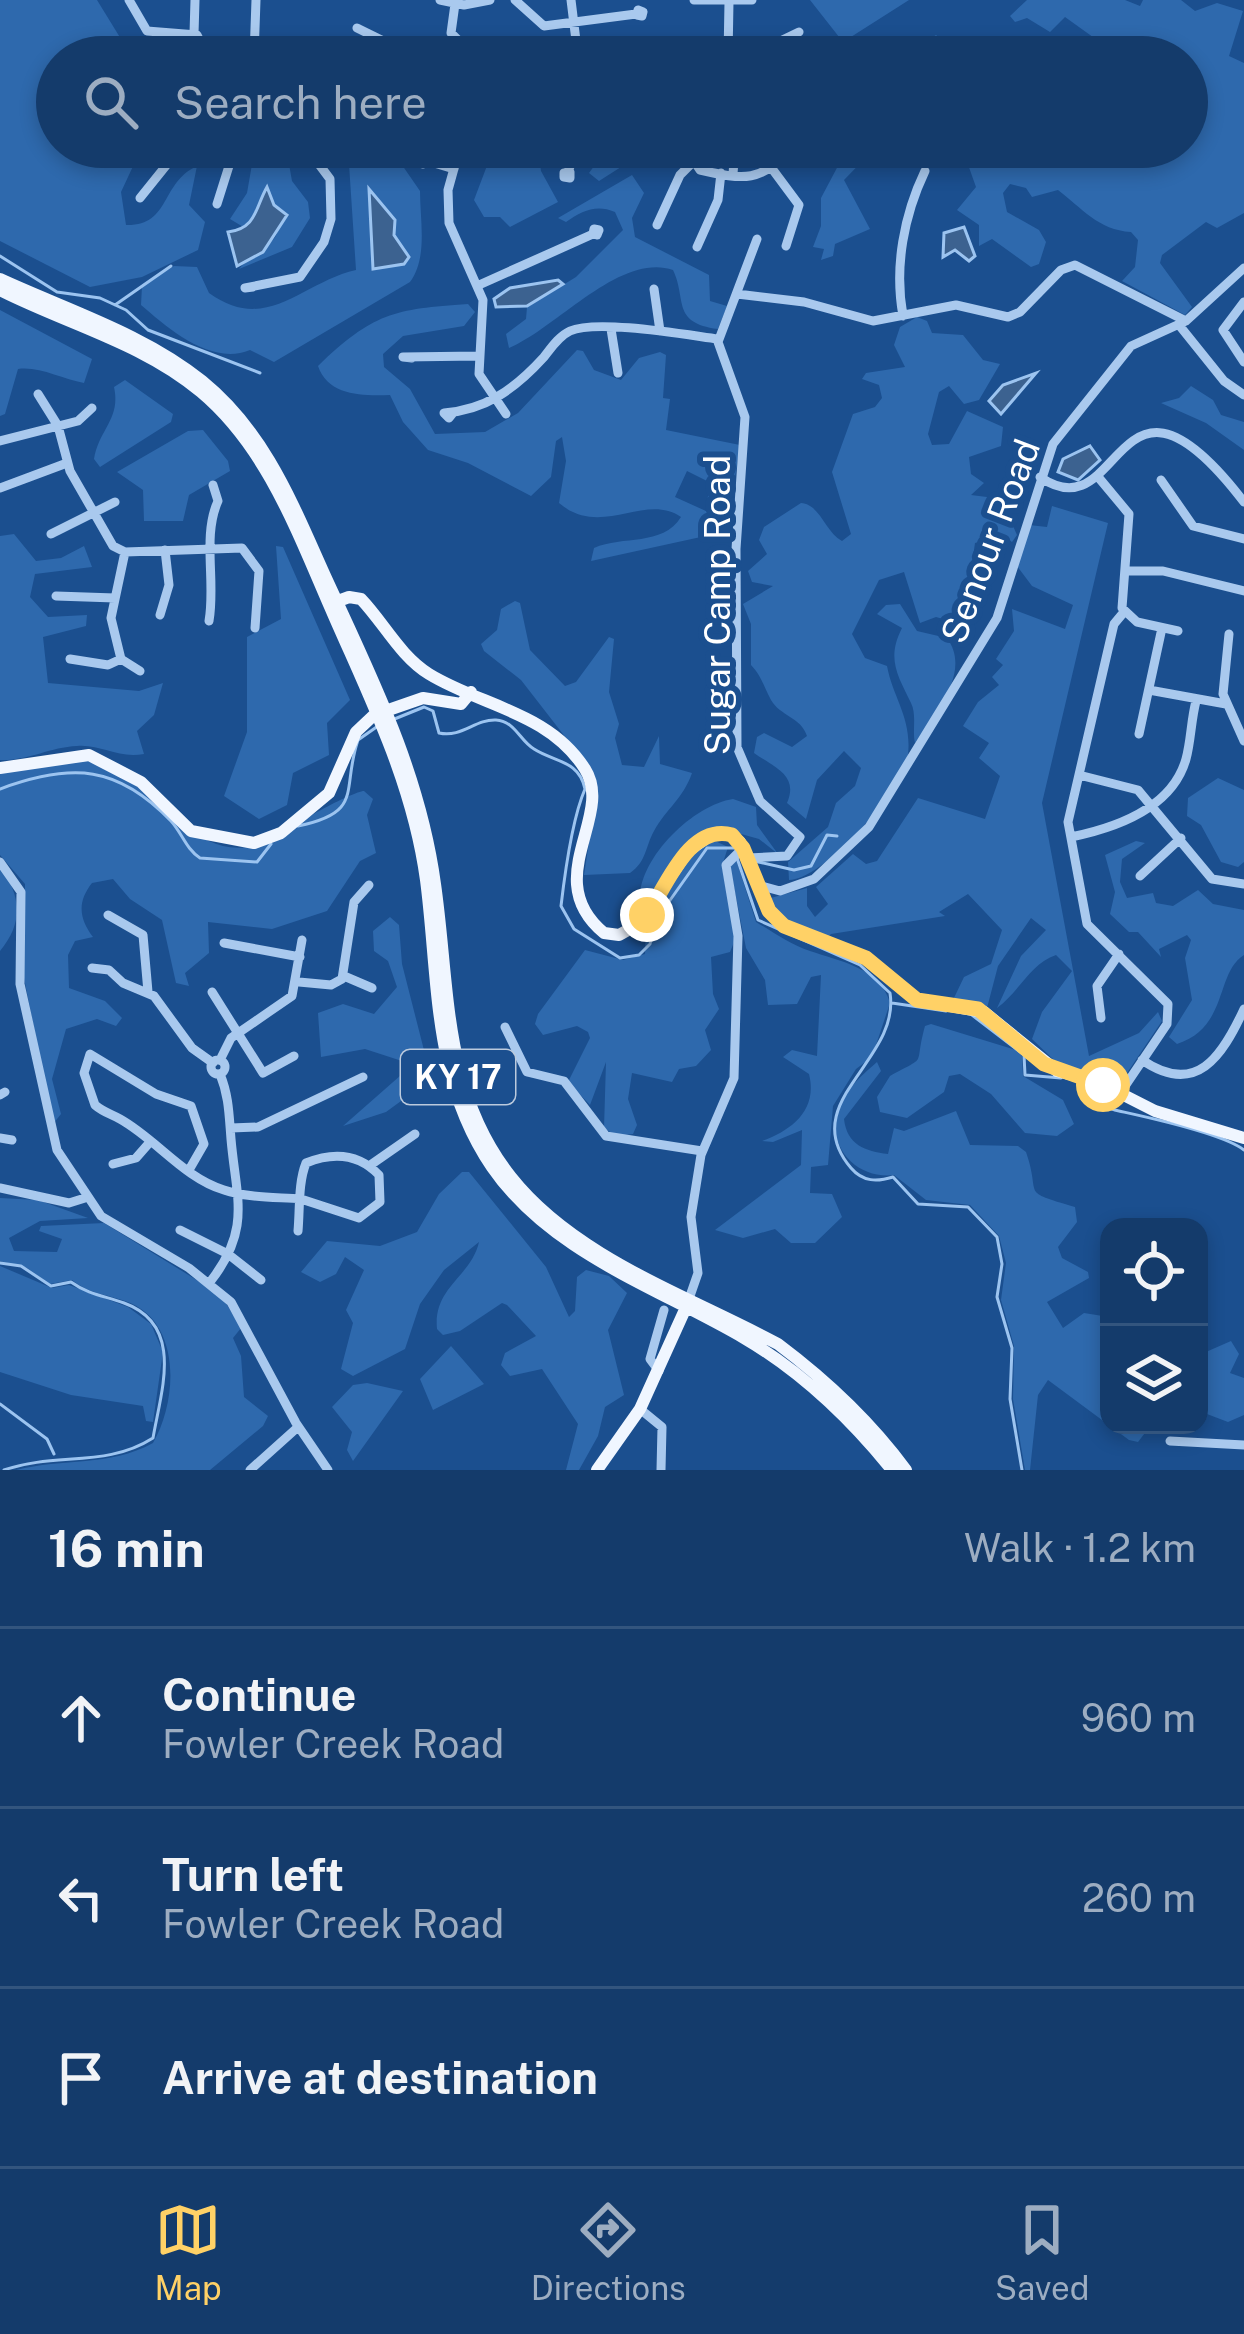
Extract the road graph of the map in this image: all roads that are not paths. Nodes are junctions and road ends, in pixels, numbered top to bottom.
1 (129, 0) edge
2 (195, 0) edge
3 (256, 0) edge
4 (440, 0) edge
5 (490, 0) edge
6 (515, 0) edge
7 (571, 0) edge
8 (694, 0) edge
9 (752, 0) edge
10 (729, 2) edge
11 (455, 4) junction
12 (636, 14) dead end
13 (574, 22) junction
14 (357, 28) dead end
15 (799, 32) dead end
16 (194, 34) junction
17 (196, 36) edge
18 (255, 36) edge
19 (373, 36) edge
20 (454, 36) edge
21 (576, 36) edge
22 (728, 36) edge
23 (791, 36) edge
24 (164, 168) edge
25 (228, 168) edge
26 (322, 168) edge
27 (450, 168) edge
28 (569, 168) edge
29 (687, 168) edge
30 (710, 168) edge
31 (729, 168) edge
32 (454, 169) joint
33 (773, 170) joint
34 (568, 171) dead end
35 (925, 171) dead end
36 (727, 173) junction
37 (140, 198) dead end
38 (217, 204) dead end
39 (656, 225) dead end
40 (593, 234) dead end
41 (757, 239) dead end
42 (786, 246) dead end
43 (697, 247) dead end
44 (1244, 268) edge
45 (0, 279) edge
46 (479, 285) junction
47 (253, 287) dead end
48 (654, 289) dead end
49 (0, 290) edge
50 (737, 294) junction
51 (1244, 302) edge
52 (903, 316) junction
53 (1183, 323) junction
54 (611, 329) junction
55 (660, 331) junction
56 (718, 340) junction
57 (478, 356) junction
58 (412, 358) dead end
59 (1244, 362) edge
60 (618, 373) dead end
61 (38, 394) dead end
62 (1244, 395) edge
63 (496, 400) junction
64 (92, 408) dead end
65 (453, 413) dead end
66 (506, 414) dead end
67 (58, 426) junction
68 (0, 441) edge
69 (67, 463) junction
70 (1040, 476) junction
71 (1099, 478) junction
72 (1161, 480) dead end
73 (213, 485) dead end
74 (0, 488) edge
75 (115, 502) dead end
76 (1244, 502) edge
77 (92, 511) junction
78 (51, 534) dead end
79 (1244, 539) edge
80 (212, 546) junction
81 (165, 550) junction
82 (125, 552) junction
83 (1126, 571) junction
84 (1244, 591) edge
85 (56, 596) dead end
86 (115, 598) junction
87 (333, 603) junction
88 (1124, 612) junction
89 (160, 615) dead end
90 (209, 621) dead end
91 (256, 628) dead end
92 (1162, 628) junction
93 (1178, 632) dead end
94 (1229, 634) dead end
95 (70, 659) dead end
96 (121, 659) junction
97 (140, 671) dead end
98 (1149, 690) junction
99 (471, 692) junction
100 (1196, 701) junction
101 (1226, 704) junction
102 (1139, 734) dead end
103 (1244, 741) edge
104 (0, 768) edge
105 (1079, 775) junction
106 (1150, 803) junction
107 (1071, 837) junction
108 (1181, 838) junction
109 (741, 854) junction
110 (0, 862) edge
111 (1140, 876) dead end
112 (1244, 884) edge
113 (369, 885) dead end
114 (758, 885) junction
115 (108, 915) dead end
116 (302, 940) dead end
117 (224, 943) dead end
118 (1119, 954) junction
119 (300, 957) junction
120 (92, 968) dead end
121 (344, 976) junction
122 (298, 982) junction
123 (372, 988) dead end
124 (148, 992) junction
125 (212, 992) dead end
126 (1244, 1009) edge
127 (1101, 1018) dead end
128 (505, 1027) dead end
129 (238, 1033) junction
130 (294, 1056) dead end
131 (1142, 1060) junction
132 (216, 1062) junction
133 (363, 1077) dead end
134 (1119, 1095) junction
135 (231, 1128) junction
136 (415, 1134) dead end
137 (1244, 1138) edge
138 (150, 1142) junction
139 (702, 1151) junction
140 (113, 1164) dead end
141 (369, 1166) junction
142 (189, 1170) junction
143 (0, 1188) edge
144 (241, 1194) junction
145 (85, 1198) junction
146 (301, 1199) junction
147 (180, 1230) dead end
148 (298, 1231) dead end
149 (228, 1254) junction
150 (261, 1280) dead end
151 (210, 1282) junction
152 (688, 1302) junction
153 (664, 1310) dead end
154 (659, 1371) junction
155 (640, 1409) junction
156 (298, 1427) junction
157 (1170, 1442) dead end
158 (1244, 1445) edge
159 (250, 1470) edge
160 (328, 1470) edge
161 (597, 1470) edge
162 (662, 1470) edge
163 (892, 1470) edge
164 (906, 1470) edge

1 - 16 street
2 - 16 street
3 - 18 street
4 - 11 street
5 - 11 street
6 - 13 street
7 - 13 street
8 - 10 street
9 - 10 street
10 - 22 street
11 - 20 street
12 - 13 street
13 - 21 street
14 - 19 street
15 - 23 street
16 - 17 street
24 - 37 street
25 - 38 street
26 - 47 street
27 - 32 street
28 - 34 street
29 - 39 street
30 - 36 street
31 - 36 street
32 - 46 street
33 - 36 street
33 - 42 street
35 - 52 street
36 - 43 street
40 - 46 street
41 - 50 street
44 - 53 street, Senour Road
45 - 87 main road, KY 17
46 - 57 street
48 - 55 street
49 - 87 main road, KY 17
50 - 52 street
50 - 56 street
51 - 59 street
52 - 53 street
53 - 62 street
53 - 70 street, Senour Road
54 - 55 street
54 - 60 street
54 - 63 street
55 - 56 street
56 - 109 street, Sugar Camp Road
57 - 58 street
57 - 63 street
61 - 67 street
63 - 65 street
63 - 66 street
64 - 67 street
67 - 68 street
67 - 69 street
69 - 74 street
69 - 77 street
70 - 71 street
70 - 114 street, Senour Road
71 - 76 street
71 - 83 street
72 - 79 street
73 - 80 street
75 - 77 street
77 - 78 street
77 - 82 street
80 - 81 street
80 - 90 street
80 - 91 street
81 - 82 street
81 - 89 street
82 - 86 street
83 - 84 street
83 - 88 street
85 - 86 street
86 - 96 street
87 - 99 main road
87 - 152 main road, KY 17
88 - 92 street
88 - 105 street
92 - 93 street
92 - 98 street
94 - 101 street
95 - 96 street
96 - 97 street
98 - 100 street
98 - 102 street
99 - 104 main road
99 - 109 main road
100 - 101 street
100 - 106 street
101 - 103 street
105 - 106 street
105 - 107 street
106 - 107 street
106 - 108 street
107 - 118 street
108 - 111 street
108 - 112 street
109 - 114 main road
109 - 139 street
110 - 145 street
113 - 121 street
114 - 134 main road
115 - 124 street
116 - 119 street
117 - 119 street
118 - 127 street
118 - 131 street
119 - 122 street
120 - 124 street
121 - 122 street
121 - 123 street
122 - 129 street
124 - 132 street
125 - 129 street
126 - 131 street
128 - 139 street
129 - 130 street
129 - 132 street
131 - 134 street
132 - 135 street
133 - 135 street
134 - 137 main road
135 - 144 street
136 - 141 street
138 - 140 street
138 - 142 street
138 - 142 street
139 - 152 street
141 - 146 street
141 - 146 street
142 - 144 street
143 - 145 street
144 - 146 street
144 - 149 street
145 - 151 street
146 - 148 street
147 - 149 street
149 - 150 street
149 - 151 street
151 - 156 street
152 - 154 main road
152 - 163 main road, KY 17
152 - 164 main road, KY 17
153 - 154 street
154 - 155 main road
155 - 161 main road
155 - 162 street
156 - 159 street
156 - 160 street
157 - 158 street

